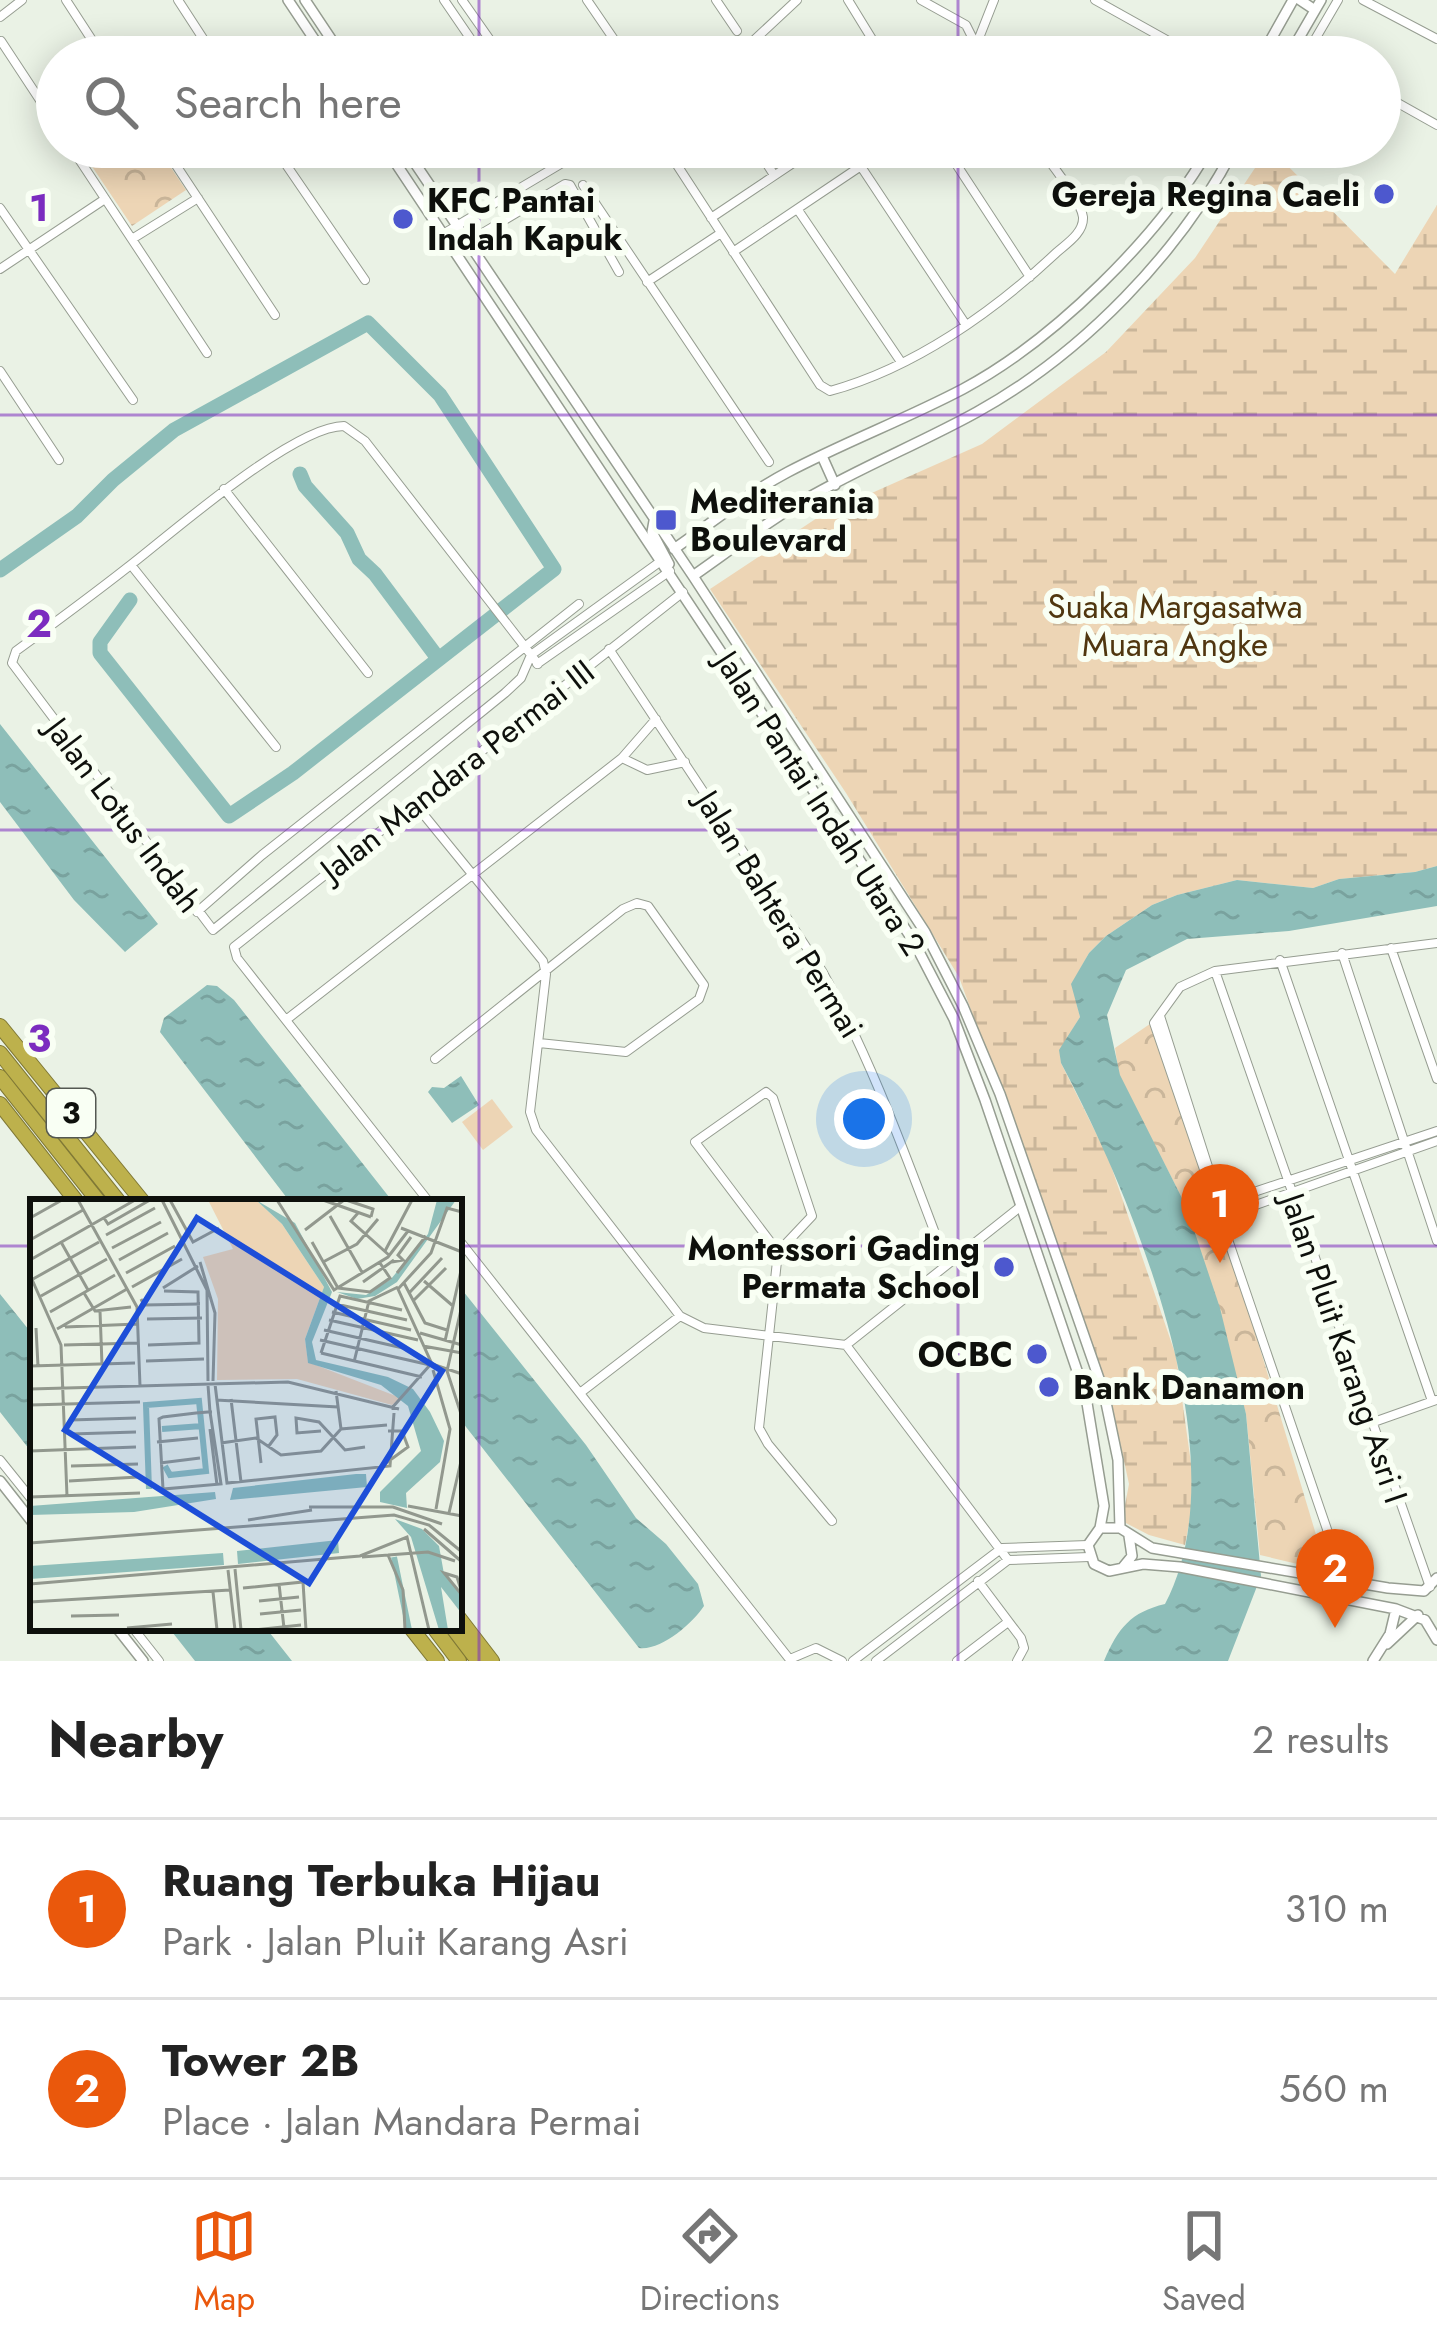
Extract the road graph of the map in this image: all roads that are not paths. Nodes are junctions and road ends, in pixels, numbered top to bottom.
1 (22, 0) edge
2 (65, 0) edge
3 (178, 0) edge
4 (288, 0) edge
5 (304, 0) edge
6 (444, 0) edge
7 (462, 0) edge
8 (587, 0) edge
9 (716, 0) edge
10 (796, 0) edge
11 (848, 0) edge
12 (921, 0) edge
13 (994, 0) edge
14 (1095, 0) edge
15 (1296, 0) edge
16 (1339, 0) edge
17 (1363, 0) edge
18 (1318, 5) edge
19 (0, 17) edge
20 (737, 32) dead end
21 (89, 36) edge
22 (201, 36) edge
23 (312, 36) edge
24 (329, 36) edge
25 (469, 36) edge
26 (487, 36) edge
27 (612, 36) edge
28 (758, 36) edge
29 (871, 36) edge
30 (969, 36) edge
31 (979, 36) edge
32 (1160, 36) edge
33 (1274, 36) edge
34 (1300, 36) edge
35 (1322, 36) edge
36 (1437, 39) edge
37 (1, 41) edge
38 (36, 94) edge
39 (1401, 104) edge
40 (1437, 124) edge
41 (85, 168) edge
42 (178, 168) edge
43 (288, 168) edge
44 (400, 168) edge
45 (418, 168) edge
46 (555, 168) edge
47 (679, 168) edge
48 (770, 168) edge
49 (786, 168) edge
50 (858, 168) edge
51 (862, 168) edge
52 (959, 168) edge
53 (1052, 168) edge
54 (1195, 168) edge
55 (1224, 168) edge
56 (775, 175) junction
57 (584, 184) dead end
58 (198, 198) junction
59 (105, 199) junction
60 (0, 208) edge
61 (799, 211) junction
62 (711, 218) junction
63 (458, 226) junction
64 (721, 233) junction
65 (443, 234) junction
66 (132, 239) junction
67 (468, 242) junction
68 (27, 250) junction
69 (454, 250) junction
70 (733, 252) junction
71 (0, 268) edge
72 (619, 272) dead end
73 (1030, 277) junction
74 (365, 280) dead end
75 (647, 282) junction
76 (275, 315) dead end
77 (966, 326) junction
78 (207, 353) dead end
79 (901, 362) junction
80 (0, 371) edge
81 (133, 400) dead end
82 (822, 456) junction
83 (59, 460) dead end
84 (769, 462) dead end
85 (836, 484) junction
86 (224, 489) junction
87 (654, 520) junction
88 (674, 549) junction
89 (663, 561) junction
90 (131, 565) junction
91 (670, 571) junction
92 (693, 576) junction
93 (683, 592) junction
94 (579, 604) dead end
95 (609, 650) junction
96 (531, 658) junction
97 (368, 673) dead end
98 (656, 719) junction
99 (276, 747) dead end
100 (622, 758) junction
101 (685, 762) junction
102 (415, 804) junction
103 (474, 876) junction
104 (197, 912) junction
105 (1437, 943) edge
106 (1391, 948) junction
107 (1342, 953) junction
108 (1280, 960) junction
109 (1215, 971) junction
110 (546, 974) junction
111 (285, 1020) junction
112 (0, 1026) edge
113 (538, 1043) junction
114 (0, 1053) edge
115 (435, 1059) dead end
116 (0, 1077) edge
117 (1437, 1079) edge
118 (0, 1103) edge
119 (1437, 1131) edge
120 (1437, 1141) edge
121 (1404, 1147) junction
122 (1347, 1162) junction
123 (1351, 1173) junction
124 (1287, 1183) junction
125 (1291, 1194) junction
126 (75, 1199) edge
127 (97, 1199) edge
128 (117, 1199) edge
129 (141, 1199) edge
130 (427, 1199) edge
131 (1218, 1204) junction
132 (1020, 1207) junction
133 (1222, 1217) junction
134 (1437, 1241) edge
135 (462, 1244) edge
136 (778, 1252) junction
137 (946, 1262) junction
138 (680, 1316) junction
139 (769, 1339) junction
140 (846, 1346) junction
141 (580, 1393) junction
142 (1435, 1400) edge
143 (1372, 1423) junction
144 (0, 1460) edge
145 (0, 1481) edge
146 (30, 1498) edge
147 (30, 1518) edge
148 (832, 1521) dead end
149 (1101, 1526) junction
150 (1123, 1530) junction
151 (1002, 1548) junction
152 (1055, 1551) junction
153 (1089, 1551) junction
154 (1008, 1560) junction
155 (1123, 1567) junction
156 (978, 1581) junction
157 (1345, 1582) junction
158 (1434, 1583) edge
159 (1396, 1609) junction
160 (1418, 1616) junction
161 (462, 1622) edge
162 (1008, 1622) junction
163 (119, 1631) edge
164 (135, 1631) edge
165 (413, 1631) edge
166 (436, 1631) edge
167 (454, 1631) edge
168 (1437, 1640) edge
169 (1382, 1648) junction
170 (790, 1660) edge
171 (143, 1661) edge
172 (159, 1661) edge
173 (437, 1661) edge
174 (459, 1661) edge
175 (478, 1661) edge
176 (492, 1661) edge
177 (842, 1661) edge
178 (853, 1661) edge
179 (876, 1661) edge
180 (957, 1661) edge
181 (1017, 1661) edge
182 (1372, 1661) edge

1 - 19 street
2 - 21 street
3 - 22 street
4 - 23 street
5 - 24 street
6 - 25 street
7 - 26 street
8 - 27 street
9 - 20 street
10 - 28 street
11 - 29 street
12 - 30 street
13 - 31 street
14 - 32 street
15 - 18 street
15 - 33 street
16 - 35 street
17 - 36 street
18 - 34 street
37 - 38 street
39 - 40 street
41 - 59 street
42 - 58 street
43 - 74 street
44 - 65 street, Jalan Pantai Indah Utara 2
45 - 63 street, Jalan Pantai Indah Utara 2
46 - 63 street
47 - 62 street
48 - 56 street
49 - 56 street
50 - 61 street
51 - 77 street
52 - 73 street
53 - 73 street
54 - 82 street
55 - 85 street
56 - 62 street
57 - 75 street
58 - 66 street
58 - 76 street
59 - 66 street
59 - 68 street
60 - 68 street
61 - 70 street
61 - 79 street
62 - 64 street
63 - 65 street
63 - 67 street, Jalan Pantai Indah Utara 2
64 - 70 street
64 - 75 street
65 - 69 street, Jalan Pantai Indah Utara 2
66 - 78 street
67 - 69 street
67 - 72 street
67 - 87 street, Jalan Pantai Indah Utara 2
68 - 71 street
68 - 81 street
69 - 89 street, Jalan Pantai Indah Utara 2
70 - 79 street
73 - 77 street
75 - 84 street
77 - 79 street
80 - 83 street
82 - 85 street
82 - 88 street
85 - 92 street
86 - 90 street, Jalan Lotus Indah
86 - 96 street, Jalan Lotus Indah
86 - 97 street
87 - 88 street, Jalan Pantai Indah Utara 2
87 - 91 street
88 - 92 street, Jalan Pantai Indah Utara 2
89 - 91 street, Jalan Pantai Indah Utara 2
89 - 96 street, Jalan Lotus Indah
90 - 99 street
90 - 104 street, Jalan Lotus Indah
91 - 93 street, Jalan Pantai Indah Utara 2
91 - 96 street, Jalan Lotus Indah
92 - 150 street, Jalan Pantai Indah Utara 2
93 - 95 street, Jalan Mandara Permai III
93 - 132 street, Jalan Pantai Indah Utara 2
94 - 96 street
95 - 98 street, Jalan Bahtera Permai
95 - 102 street, Jalan Mandara Permai III
96 - 104 street
96 - 104 street, Jalan Lotus Indah
98 - 100 street
98 - 101 street, Jalan Bahtera Permai
100 - 101 street
100 - 103 street
101 - 137 street, Jalan Bahtera Permai
102 - 103 street
102 - 111 street, Jalan Mandara Permai III
103 - 110 street
103 - 111 street
105 - 106 street
106 - 107 street
106 - 117 street
107 - 108 street
107 - 121 street
108 - 109 street
108 - 122 street
109 - 124 street, Jalan Pluit Karang Asri I
109 - 131 street
110 - 113 street
110 - 113 street
110 - 115 street
111 - 130 street
112 - 129 highway, 3
113 - 138 street
114 - 128 highway, 3
116 - 127 highway, 3
118 - 126 highway, 3
119 - 121 street
120 - 121 street
121 - 122 street
121 - 123 street
121 - 134 street
122 - 123 street
122 - 124 street
123 - 125 street
123 - 142 street
124 - 125 street, Jalan Pluit Karang Asri I
124 - 131 street
125 - 133 street
125 - 143 street, Jalan Pluit Karang Asri I
131 - 133 street
132 - 137 street
132 - 149 street, Jalan Pantai Indah Utara 2
133 - 157 street
135 - 141 street
136 - 136 street
136 - 139 street
137 - 140 street
138 - 139 street
138 - 141 street
139 - 140 street
139 - 148 street
140 - 151 street
141 - 170 street
142 - 143 street
143 - 158 street, Jalan Pluit Karang Asri I
144 - 146 street
145 - 147 street
149 - 150 street
149 - 153 street
150 - 155 street
150 - 157 street
151 - 152 street
151 - 154 street
151 - 178 street
152 - 153 street
152 - 154 street
153 - 155 street
154 - 156 street
155 - 159 street
156 - 162 street
156 - 179 street
157 - 158 street
159 - 160 street
159 - 169 street
160 - 168 street
160 - 169 street
161 - 176 highway
162 - 180 street
162 - 181 street
163 - 171 street
164 - 172 street
165 - 173 highway
166 - 174 highway
167 - 175 highway
169 - 182 street
170 - 177 street

